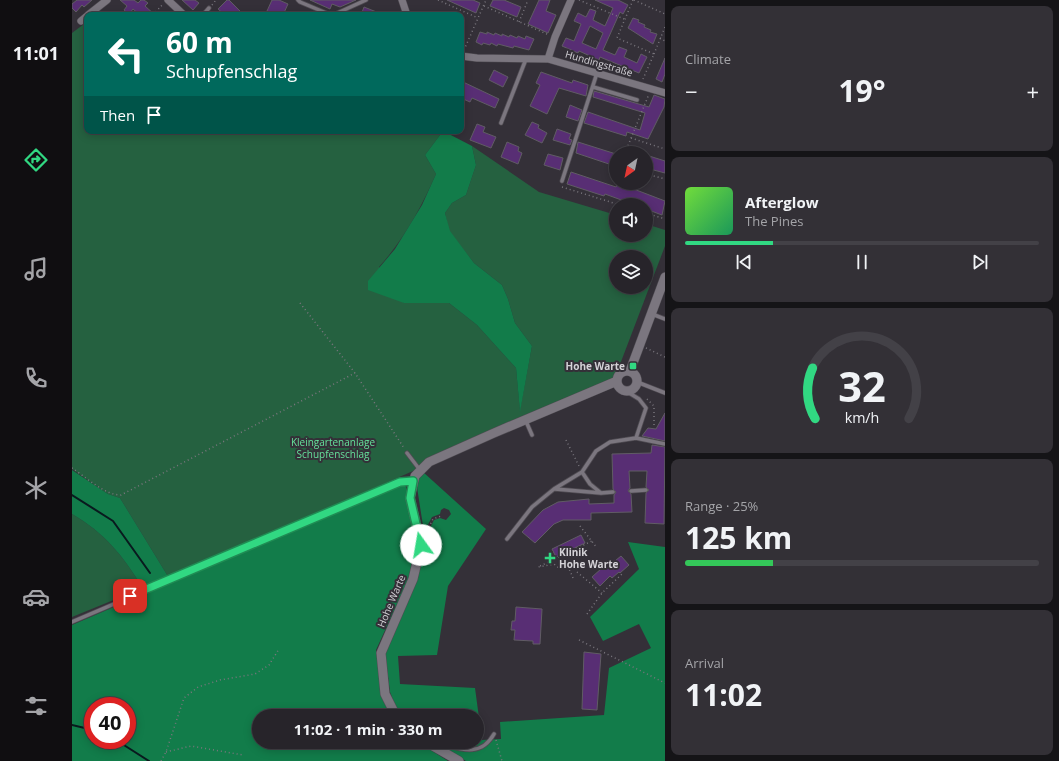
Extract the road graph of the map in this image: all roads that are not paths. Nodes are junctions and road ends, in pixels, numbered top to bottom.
1 (107, 0) edge
2 (167, 0) edge
3 (298, 0) edge
4 (366, 0) edge
5 (402, 0) edge
6 (571, 0) edge
7 (209, 8) dead end
8 (92, 12) edge
9 (181, 12) edge
10 (206, 12) edge
11 (325, 12) edge
12 (339, 12) edge
13 (406, 12) edge
14 (464, 56) edge
15 (527, 58) junction
16 (548, 60) junction
17 (597, 72) junction
18 (593, 87) junction
19 (665, 93) edge
20 (637, 100) dead end
21 (501, 123) dead end
22 (562, 181) road end
23 (665, 277) edge
24 (651, 313) junction
25 (665, 319) edge
26 (630, 371) junction
27 (616, 381) junction
28 (637, 382) junction
29 (626, 391) junction
30 (665, 393) edge
31 (525, 419) junction
32 (532, 435) dead end
33 (636, 438) junction
34 (665, 444) edge
35 (407, 453) road end
36 (420, 470) junction
37 (582, 472) junction
38 (413, 481) junction
39 (554, 489) junction
40 (646, 490) dead end
41 (631, 491) dead end
42 (613, 492) dead end
43 (601, 493) junction
44 (507, 539) dead end
45 (72, 622) edge
46 (392, 709) edge
47 (494, 734) road end
48 (484, 747) edge
49 (438, 749) edge
50 (462, 749) edge
51 (482, 749) edge
52 (459, 761) edge

1 - 8 street
2 - 9 street
3 - 11 lane
4 - 12 lane
5 - 13 street
6 - 16 street
7 - 10 lane
14 - 15 street, Hundingstraße
15 - 16 street, Hundingstraße
15 - 21 lane
16 - 17 street, Hundingstraße
17 - 18 lane
17 - 19 street, Hundingstraße
18 - 20 lane
18 - 22 lane
23 - 24 street
24 - 25 lane
24 - 26 street
26 - 27 street, Hohe Warte
26 - 28 street
27 - 29 street
27 - 31 street, Hohe Warte
28 - 29 street
28 - 30 lane
29 - 33 lane
31 - 32 lane
31 - 36 street, Hohe Warte
33 - 34 lane
33 - 37 lane
35 - 36 lane
36 - 38 street, Hohe Warte
37 - 39 lane
37 - 43 lane
38 - 45 lane
38 - 46 street, Hohe Warte
39 - 43 lane
39 - 44 lane
40 - 41 lane
42 - 43 lane
47 - 48 lane
49 - 52 street
50 - 51 lane

